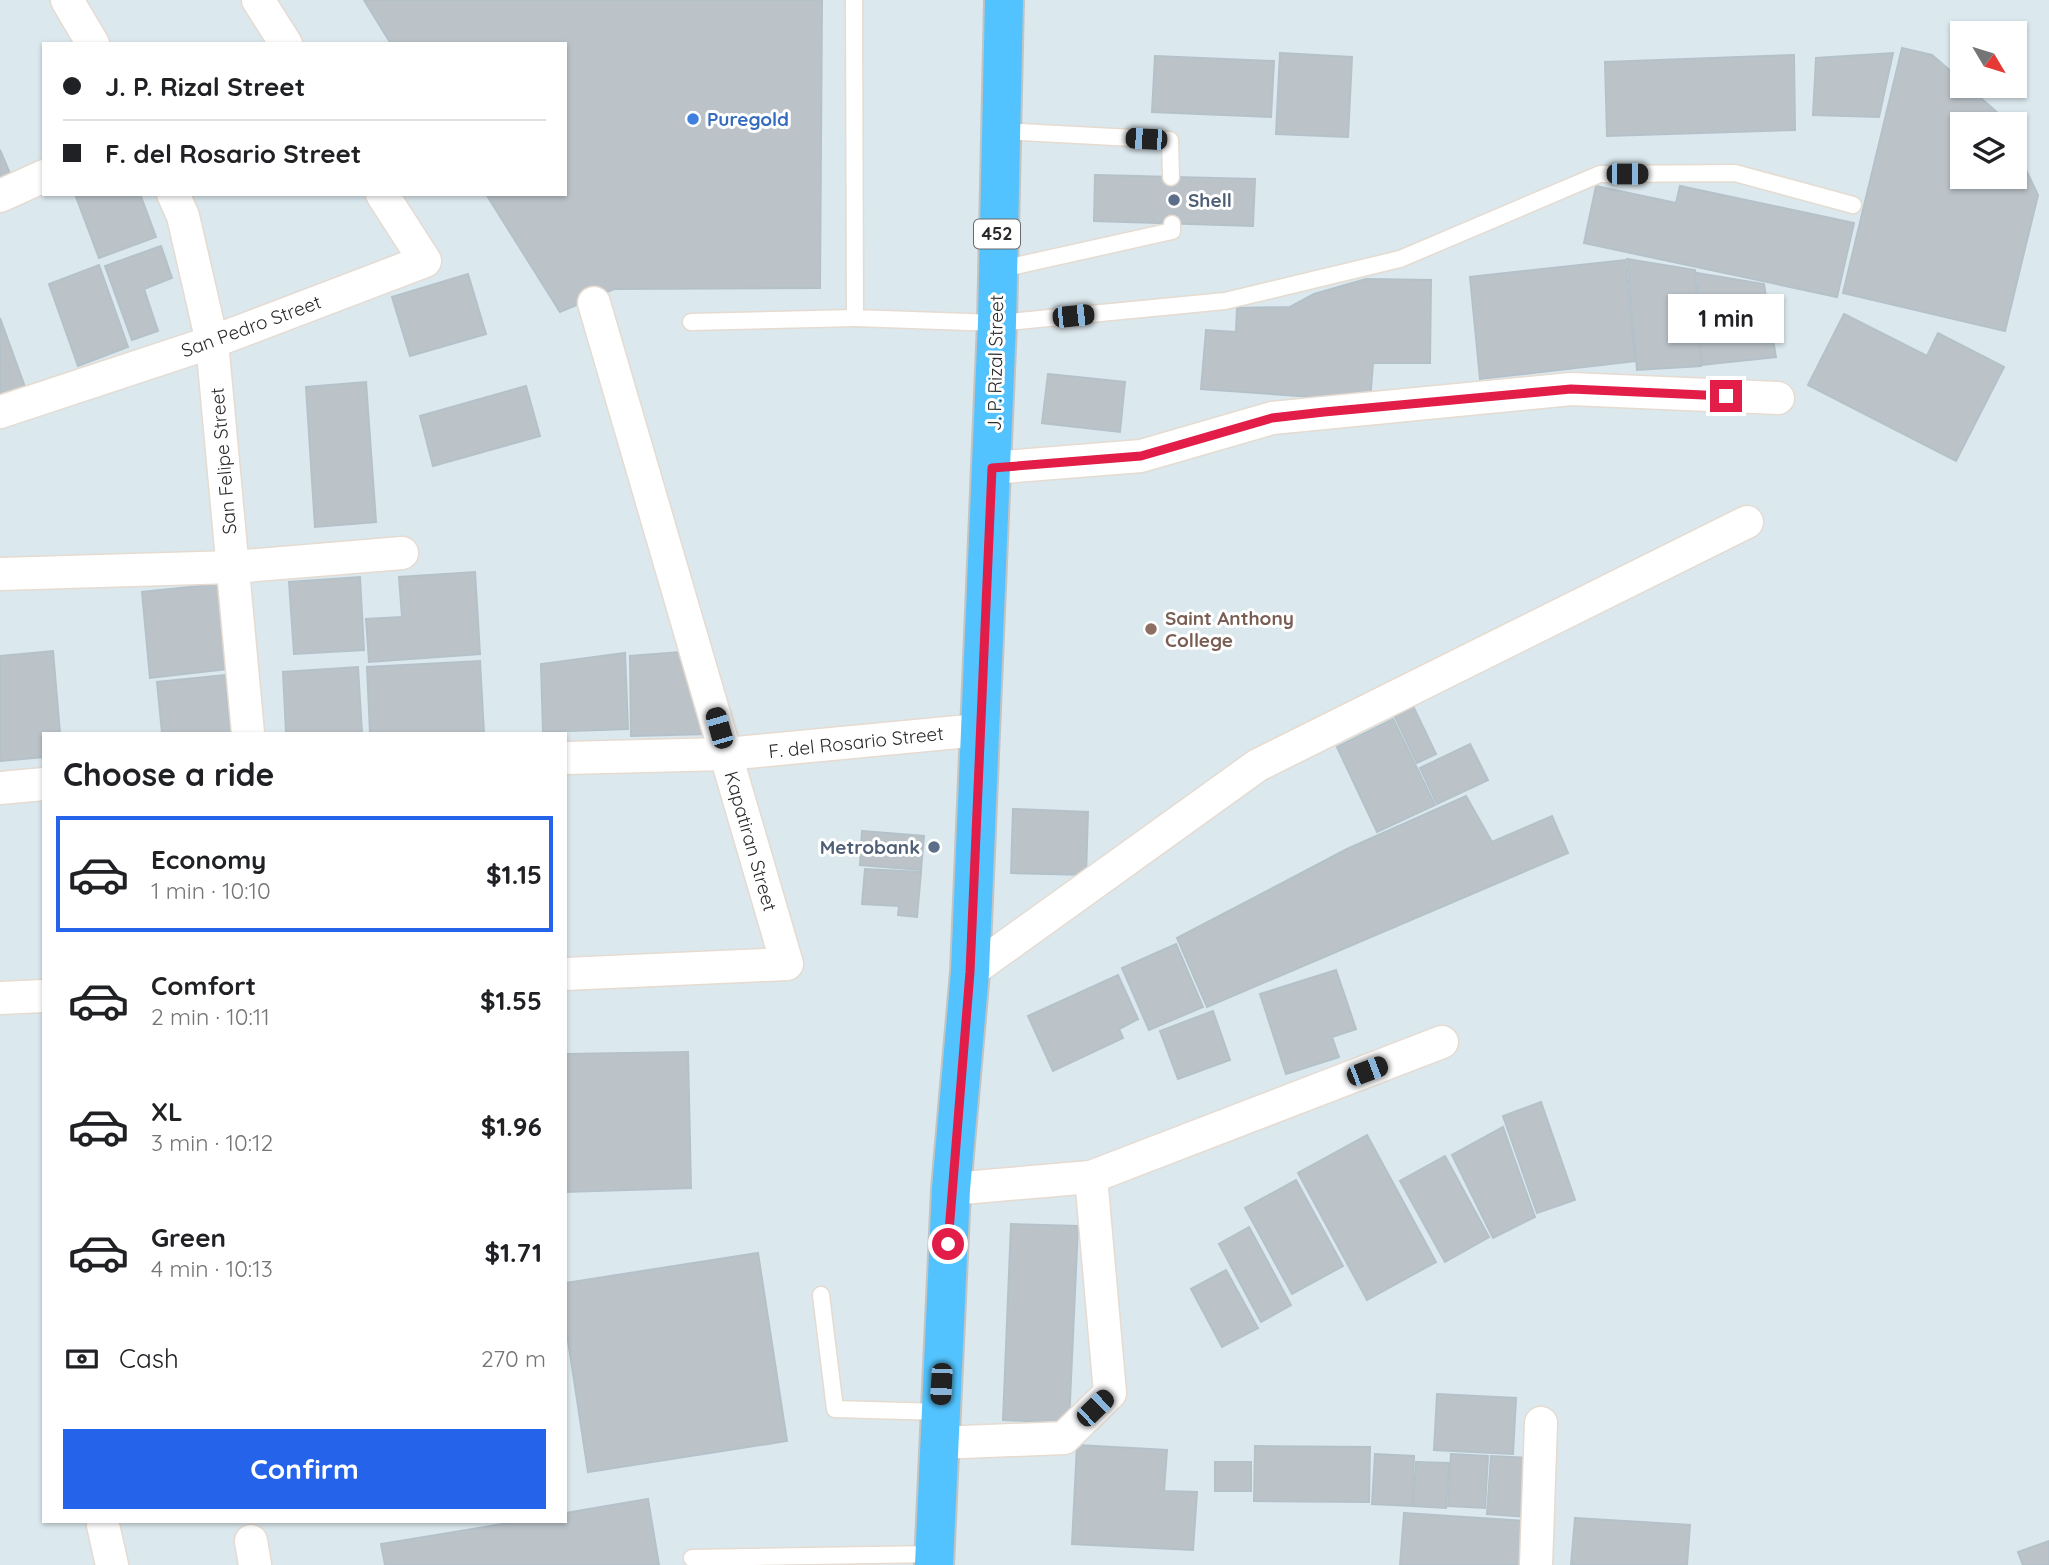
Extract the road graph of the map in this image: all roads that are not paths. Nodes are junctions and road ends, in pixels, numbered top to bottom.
1 (67, 0) edge
2 (258, 0) edge
3 (854, 0) edge
4 (1004, 0) edge
5 (92, 42) edge
6 (285, 42) edge
7 (1000, 131) junction
8 (42, 177) edge
9 (1171, 177) dead end
10 (0, 195) edge
11 (174, 196) edge
12 (383, 196) edge
13 (1853, 205) dead end
14 (1172, 224) dead end
15 (996, 270) junction
16 (594, 303) dead end
17 (855, 318) junction
18 (691, 322) dead end
19 (998, 323) junction
20 (212, 342) junction
21 (1778, 398) dead end
22 (0, 412) edge
23 (992, 468) junction
24 (1746, 522) dead end
25 (402, 553) dead end
26 (233, 567) junction
27 (0, 574) edge
28 (979, 730) junction
29 (248, 732) edge
30 (726, 754) junction
31 (567, 758) edge
32 (42, 784) edge
33 (0, 788) edge
34 (970, 972) junction
35 (567, 974) edge
36 (42, 996) edge
37 (0, 998) edge
38 (1442, 1042) dead end
39 (1091, 1177) junction
40 (951, 1189) junction
41 (821, 1294) dead end
42 (1541, 1423) dead end
43 (939, 1427) junction
44 (103, 1525) dead end
45 (692, 1558) dead end
46 (935, 1560) edge
47 (112, 1565) edge
48 (1536, 1565) edge

1 - 5 street
2 - 6 street
3 - 17 lane
4 - 7 highway, J. P. Rizal Street / 452
7 - 9 lane
7 - 15 highway, J. P. Rizal Street / 452
8 - 10 street
11 - 20 street, San Felipe Street
12 - 20 street, San Pedro Street
13 - 19 lane
14 - 15 lane
15 - 19 highway, J. P. Rizal Street / 452
16 - 30 street, Kapatiran Street
17 - 18 lane
17 - 19 lane
19 - 23 highway, J. P. Rizal Street / 452
20 - 22 street, San Pedro Street
20 - 26 street, San Felipe Street
21 - 23 street
23 - 28 highway, J. P. Rizal Street / 452
24 - 34 street
25 - 26 street
26 - 27 street
26 - 29 street, San Felipe Street
28 - 30 street, F. del Rosario Street
28 - 34 highway, J. P. Rizal Street / 452
30 - 31 street, F. del Rosario Street
30 - 35 street, Kapatiran Street
32 - 33 street
34 - 40 highway, J. P. Rizal Street / 452
36 - 37 street
38 - 39 street
39 - 40 street
39 - 43 street
40 - 43 highway, J. P. Rizal Street / 452
41 - 43 lane
42 - 48 street
43 - 46 highway, J. P. Rizal Street / 452
44 - 47 street
45 - 46 lane

